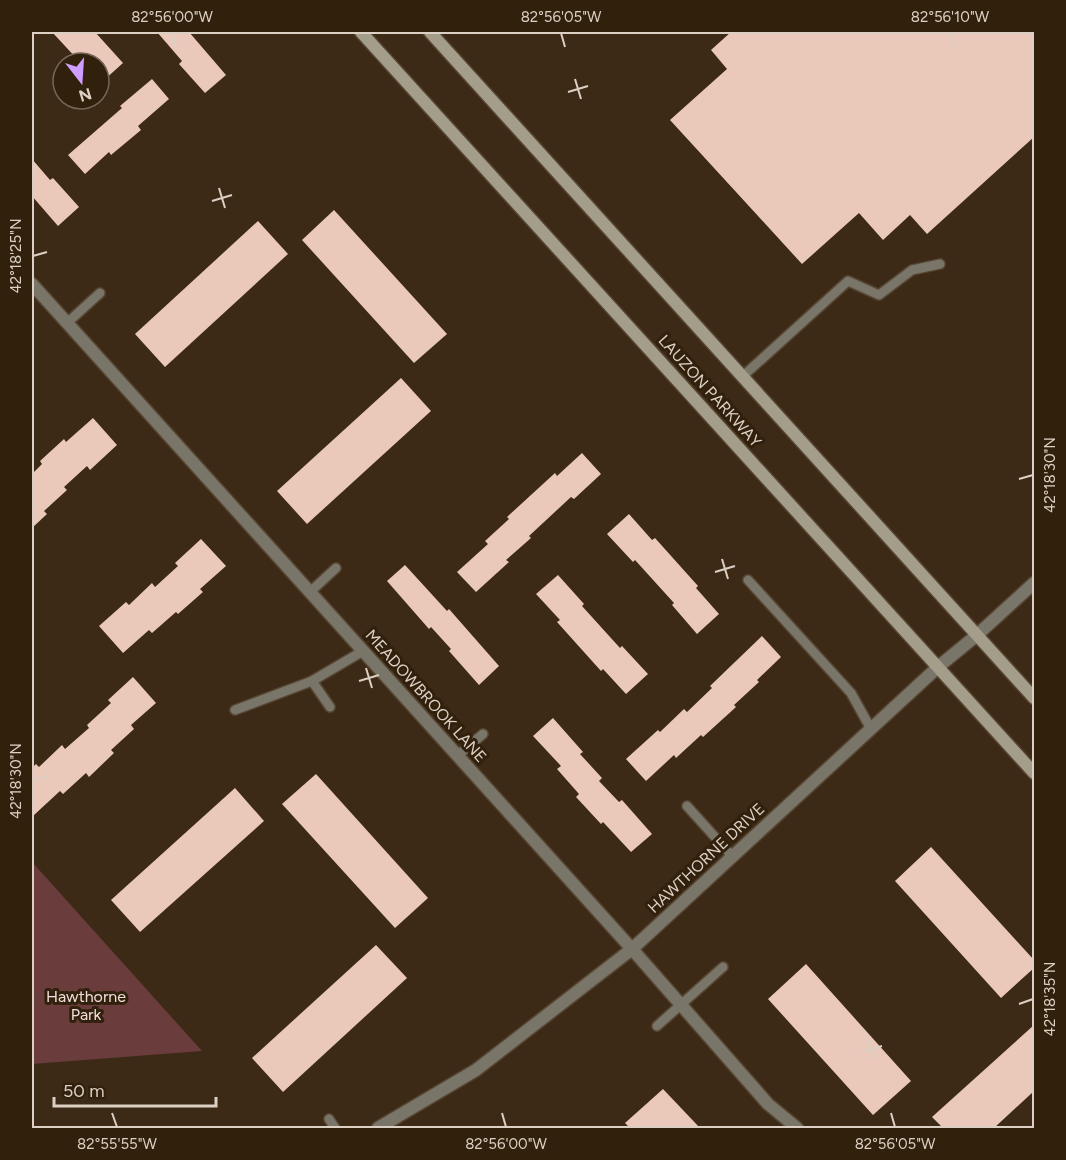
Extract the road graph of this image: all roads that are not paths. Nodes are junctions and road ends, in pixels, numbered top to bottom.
1 (361, 32) edge
2 (430, 32) edge
3 (940, 264) dead end
4 (32, 284) edge
5 (100, 293) dead end
6 (67, 323) junction
7 (743, 376) junction
8 (336, 568) dead end
9 (748, 580) dead end
10 (1035, 583) edge
11 (310, 592) junction
12 (977, 634) junction
13 (363, 651) junction
14 (938, 667) junction
15 (312, 681) junction
16 (1035, 698) edge
17 (330, 707) dead end
18 (235, 710) dead end
19 (871, 729) junction
20 (483, 734) dead end
21 (458, 756) junction
22 (1035, 773) edge
23 (687, 806) dead end
24 (732, 856) junction
25 (632, 949) junction
26 (723, 967) dead end
27 (681, 1004) junction
28 (657, 1026) dead end
29 (329, 1119) dead end
30 (335, 1128) edge
31 (378, 1128) edge
32 (797, 1128) edge

1 - 14 main road, LAUZON PARKWAY
2 - 7 main road, LAUZON PARKWAY
3 - 7 lane
4 - 6 street, MEADOWBROOK LANE
5 - 6 lane
6 - 11 street, MEADOWBROOK LANE
7 - 12 main road, LAUZON PARKWAY
8 - 11 lane
9 - 19 lane
10 - 12 street, HAWTHORNE DRIVE
11 - 13 street, MEADOWBROOK LANE
12 - 14 street, HAWTHORNE DRIVE
12 - 16 main road, LAUZON PARKWAY
13 - 15 lane
13 - 21 street, MEADOWBROOK LANE
14 - 19 street, HAWTHORNE DRIVE
14 - 22 main road, LAUZON PARKWAY
15 - 17 lane
15 - 18 lane
19 - 24 street, HAWTHORNE DRIVE
20 - 21 lane
21 - 25 street, MEADOWBROOK LANE
23 - 24 lane
24 - 25 street, HAWTHORNE DRIVE
25 - 27 street, MEADOWBROOK LANE
25 - 31 street, HAWTHORNE DRIVE
26 - 27 lane
27 - 28 lane
27 - 32 street, MEADOWBROOK LANE
29 - 30 lane

